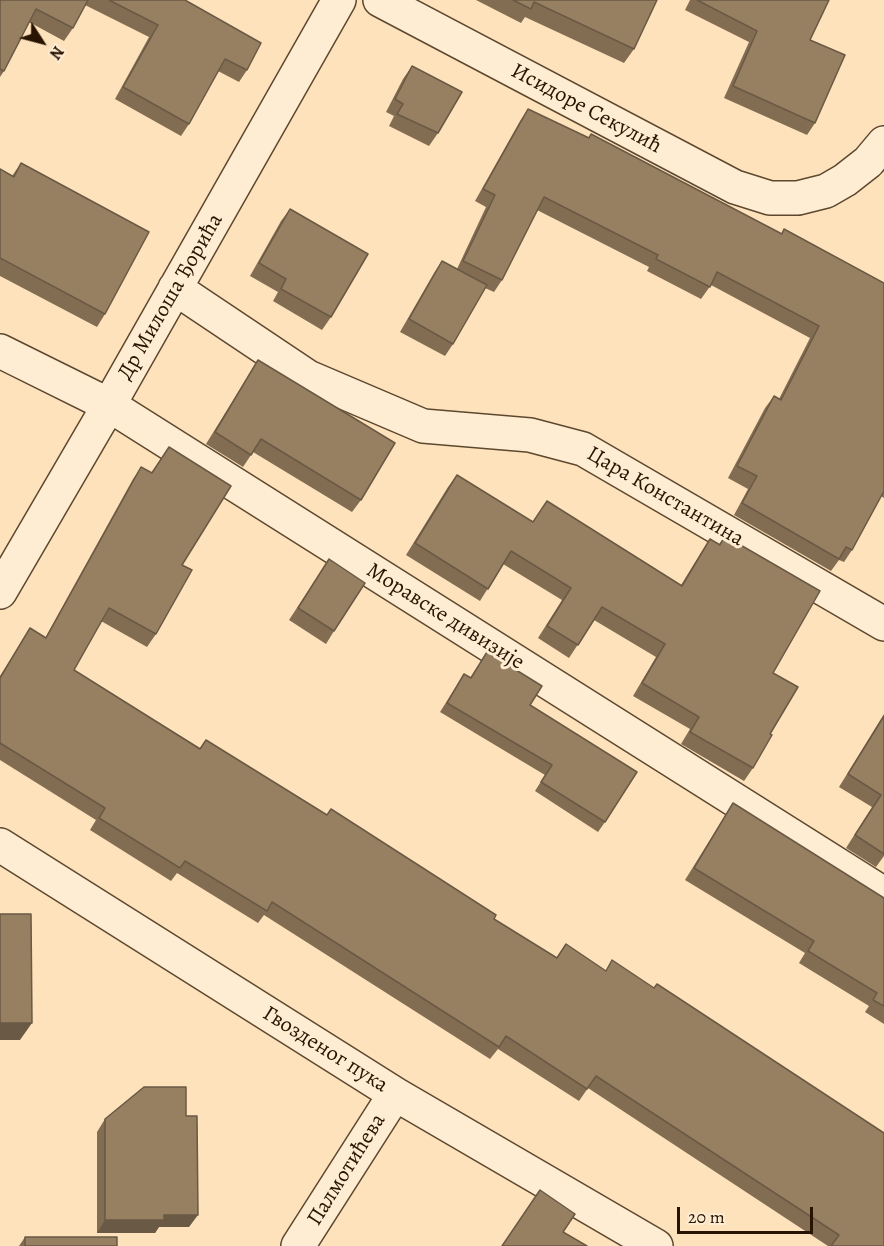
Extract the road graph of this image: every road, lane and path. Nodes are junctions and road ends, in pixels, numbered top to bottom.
1 (339, 0) edge
2 (380, 0) edge
3 (884, 143) edge
4 (175, 288) junction
5 (0, 351) edge
6 (109, 405) junction
7 (0, 592) edge
8 (884, 624) edge
9 (0, 845) edge
10 (884, 894) edge
11 (395, 1094) junction
12 (298, 1246) edge
13 (656, 1246) edge

1 - 4 street, Др Милоша Ђорића
2 - 3 street, Исидоре Секулић
4 - 6 street, Др Милоша Ђорића
4 - 8 street, Цара Константина
5 - 6 street, Моравске дивизије
6 - 7 street, Др Милоша Ђорића
6 - 10 street, Моравске дивизије
9 - 11 street, Гвозденог пука
11 - 12 street, Палмотићева
11 - 13 street, Гвозденог пука

